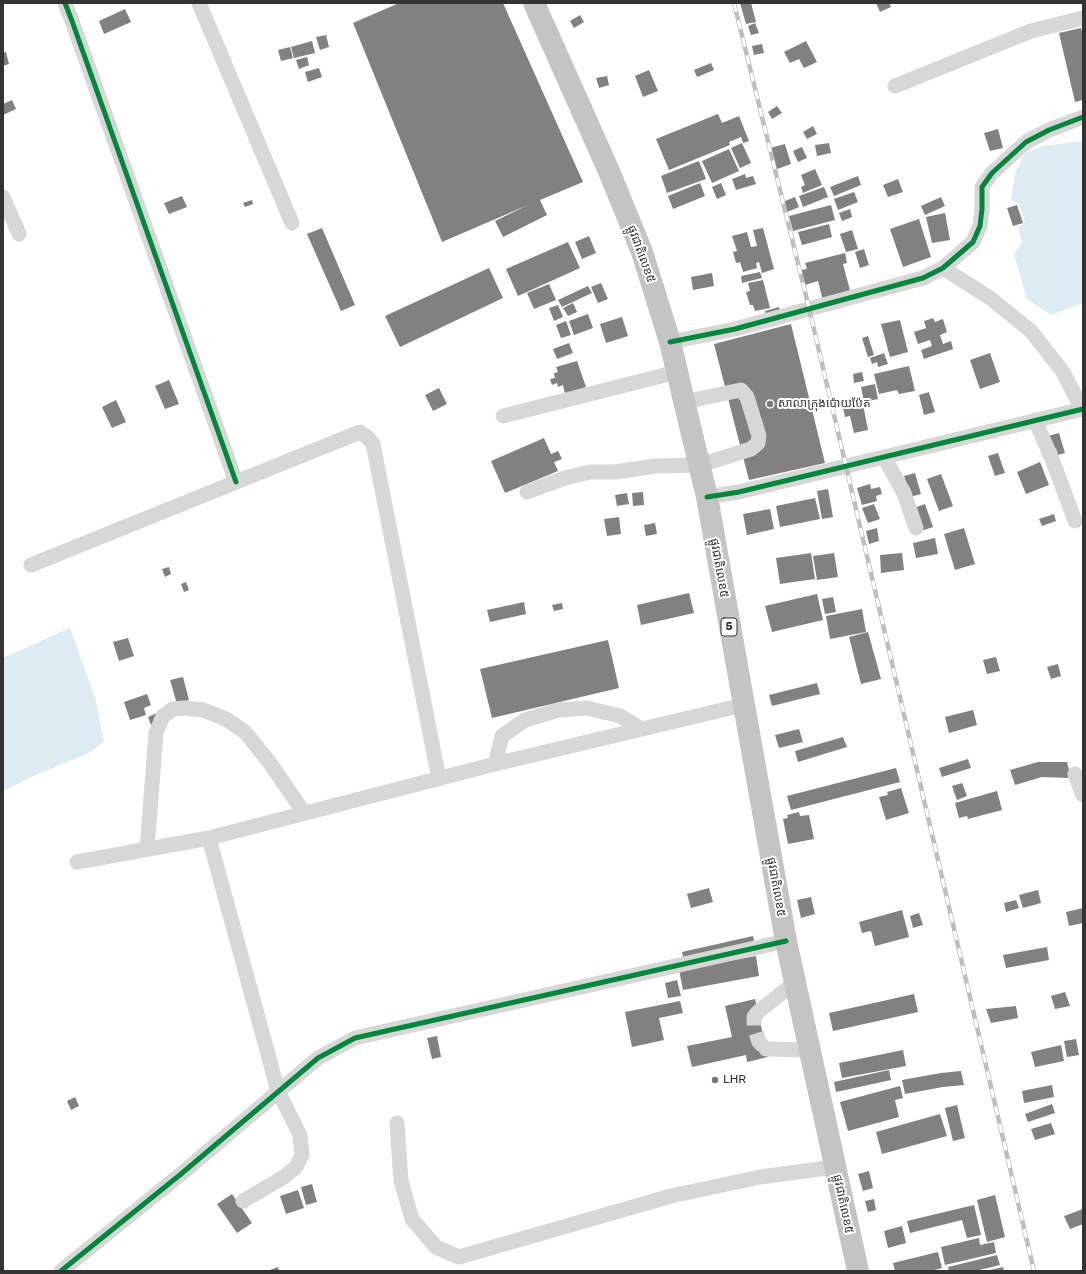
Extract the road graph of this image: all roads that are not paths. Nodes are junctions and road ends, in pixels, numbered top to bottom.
1 (65, 3) edge
2 (200, 3) edge
3 (534, 3) edge
4 (1083, 18) edge
5 (895, 86) dead end
6 (1083, 117) edge
7 (3, 197) edge
8 (292, 223) dead end
9 (19, 234) dead end
10 (943, 268) junction
11 (670, 342) junction
12 (677, 372) junction
13 (684, 402) junction
14 (1083, 409) edge
15 (502, 416) dead end
16 (1036, 420) junction
17 (884, 456) junction
18 (700, 465) junction
19 (236, 482) junction
20 (527, 492) dead end
21 (707, 497) junction
22 (1075, 521) dead end
23 (916, 528) dead end
24 (31, 565) dead end
25 (743, 705) junction
26 (641, 729) junction
27 (495, 764) junction
28 (1075, 774) dead end
29 (439, 779) junction
30 (1083, 794) edge
31 (304, 813) junction
32 (209, 838) junction
33 (147, 849) junction
34 (77, 862) dead end
35 (786, 941) junction
36 (795, 982) junction
37 (758, 1012) tunnel mouth
38 (766, 1049) dead end
39 (809, 1050) junction
40 (278, 1092) junction
41 (397, 1123) dead end
42 (835, 1166) junction
43 (242, 1201) dead end
44 (62, 1271) edge
45 (858, 1271) edge

1 - 19 street
2 - 8 street
3 - 11 highway, ផ្លូវជាតិលេខ៥ / 5
4 - 5 street
6 - 10 street
7 - 9 street
10 - 11 street
10 - 14 street
11 - 12 highway, ផ្លូវជាតិលេខ៥ / 5
12 - 13 highway, ផ្លូវជាតិលេខ៥ / 5
12 - 15 street
13 - 18 highway, ផ្លូវជាតិលេខ៥ / 5
13 - 18 street
14 - 16 street
16 - 17 street
16 - 22 street
17 - 21 street
17 - 23 street
18 - 20 street
18 - 21 highway, ផ្លូវជាតិលេខ៥ / 5
19 - 24 street
19 - 29 street
21 - 25 highway, ផ្លូវជាតិលេខ៥ / 5
25 - 26 street
25 - 35 highway, ផ្លូវជាតិលេខ៥ / 5
26 - 27 street
26 - 27 street
27 - 29 street
28 - 30 street
29 - 31 street
31 - 32 street
31 - 33 street
32 - 33 street
32 - 40 street
33 - 34 street
35 - 36 highway, ផ្លូវជាតិលេខ៥ / 5
35 - 40 street
36 - 37 street
36 - 39 highway, ផ្លូវជាតិលេខ៥ / 5
38 - 39 street
39 - 42 highway, ផ្លូវជាតិលេខ៥ / 5
40 - 43 street
40 - 44 street
41 - 42 street
42 - 45 highway, ផ្លូវជាតិលេខ៥ / 5

